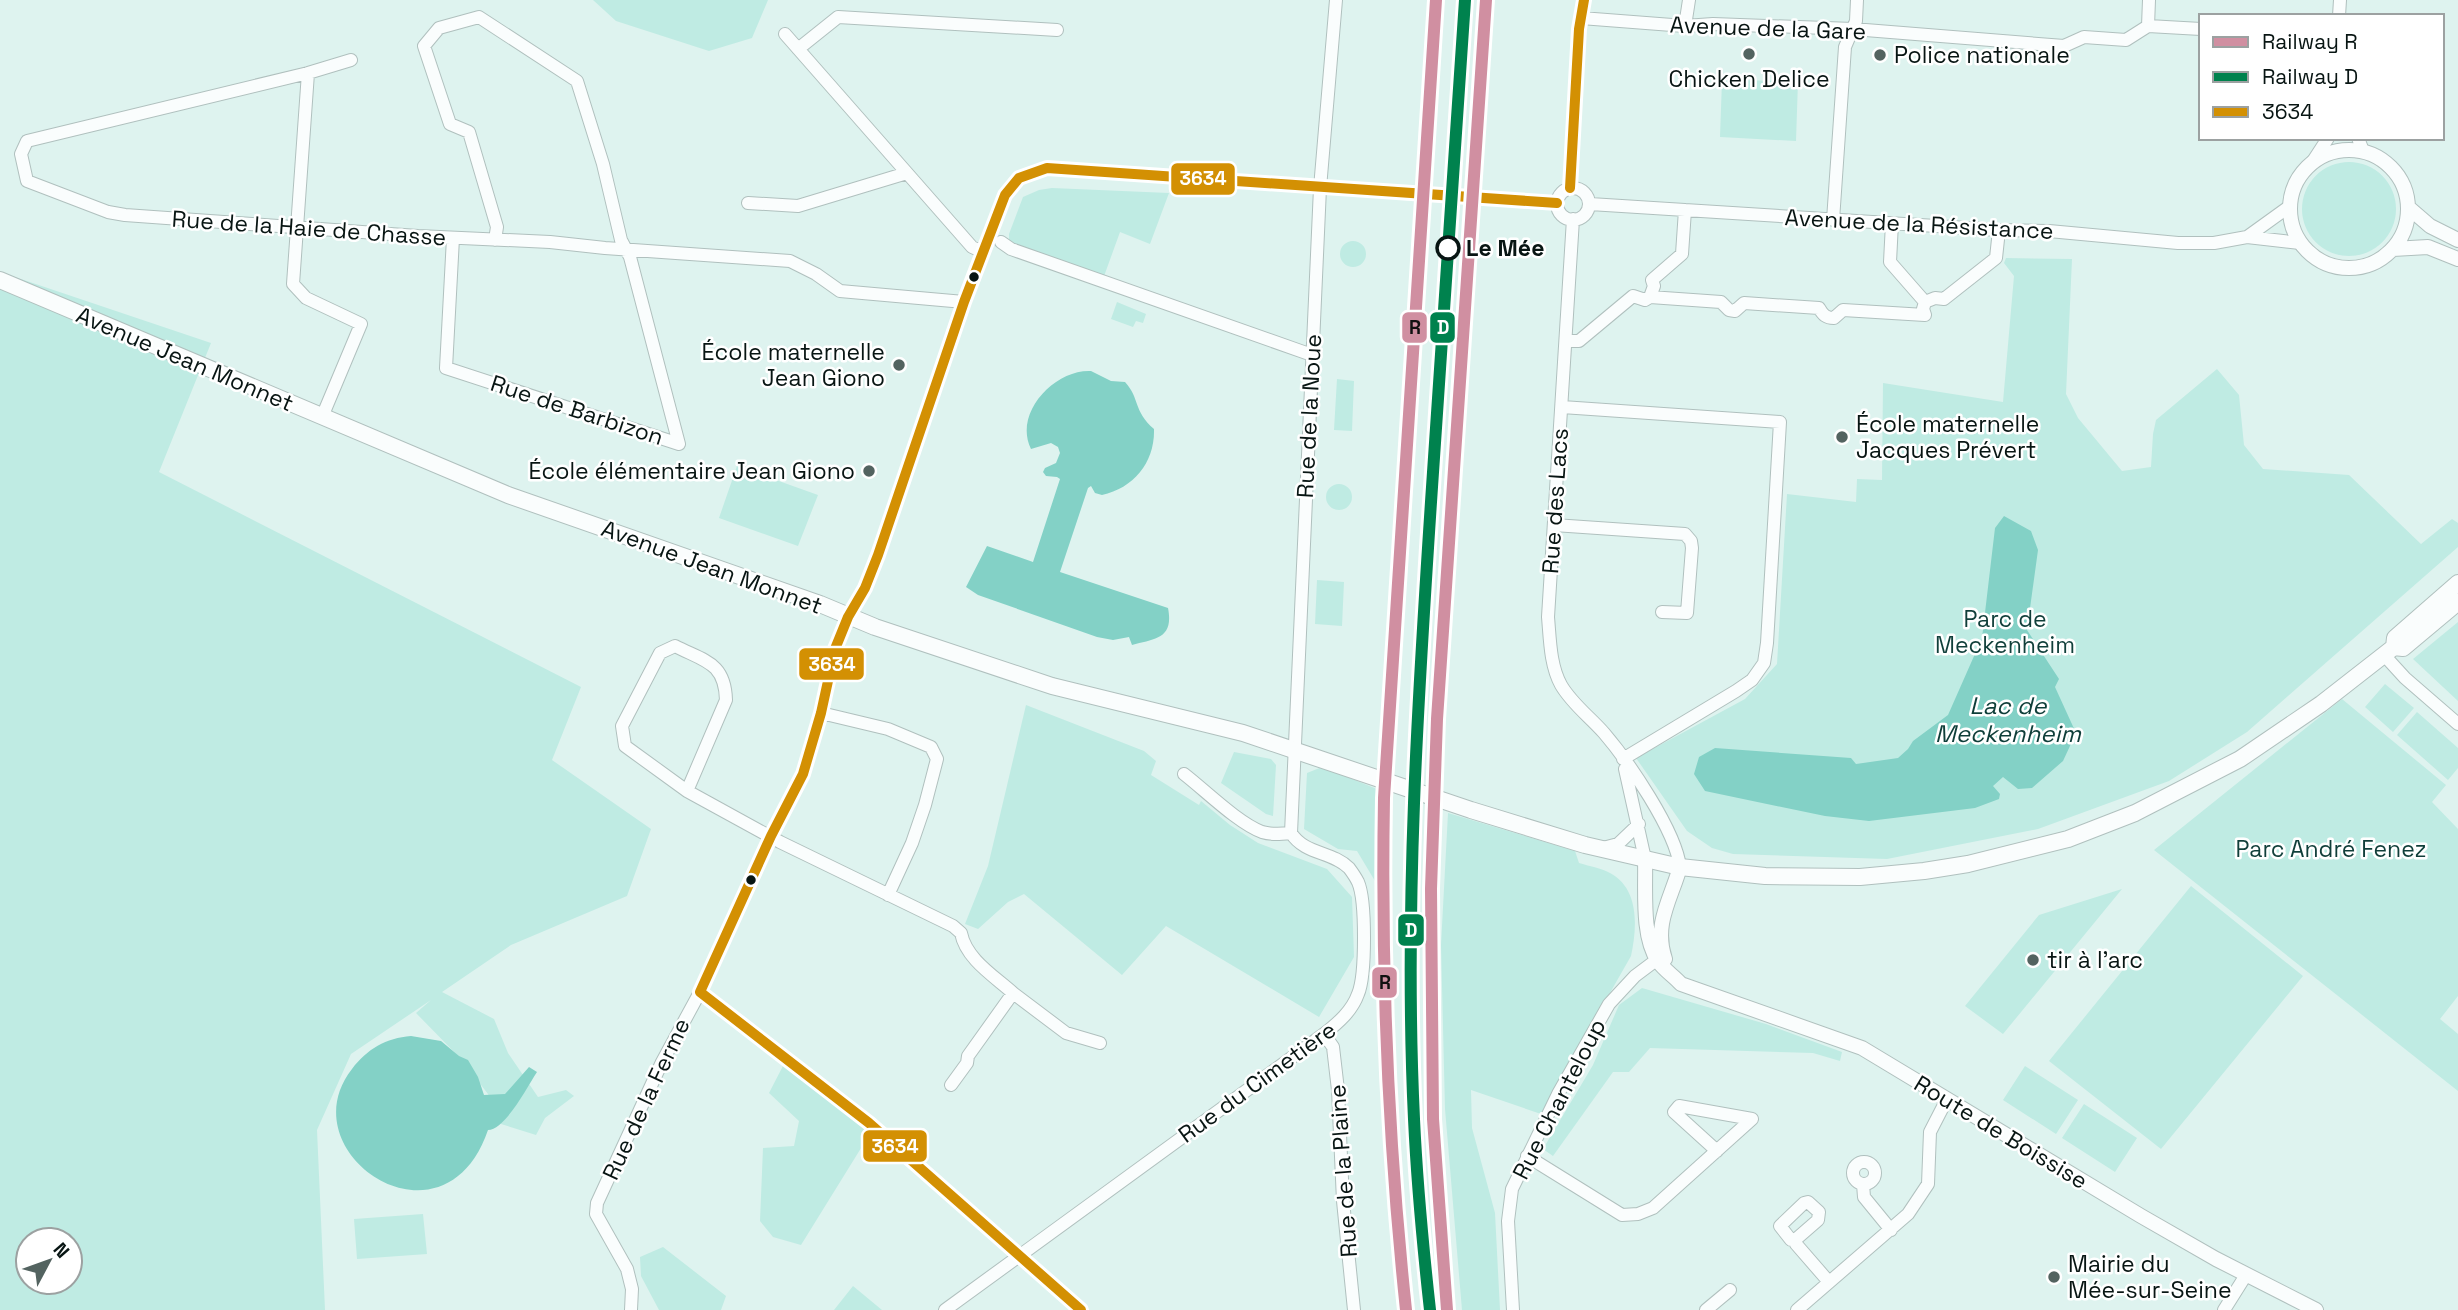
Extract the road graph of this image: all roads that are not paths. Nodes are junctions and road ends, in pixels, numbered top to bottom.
1 (1336, 0) edge
2 (1584, 0) edge
3 (1689, 0) edge
4 (1857, 0) edge
5 (2149, 0) edge
6 (1581, 18) junction
7 (1685, 26) junction
8 (2148, 26) junction
9 (1853, 29) junction
10 (2199, 29) edge
11 (1057, 30) dead end
12 (785, 34) dead end
13 (798, 49) junction
14 (351, 60) dead end
15 (308, 73) junction
16 (2327, 140) edge
17 (2361, 145) edge
18 (2314, 162) junction
19 (907, 173) junction
20 (1320, 188) junction
21 (1570, 188) junction
22 (748, 203) dead end
23 (1557, 203) junction
24 (1590, 204) junction
25 (2290, 206) junction
26 (2408, 207) junction
27 (1685, 209) junction
28 (1573, 219) junction
29 (1833, 220) junction
30 (1892, 223) junction
31 (297, 226) junction
32 (1999, 230) junction
33 (2247, 237) junction
34 (453, 238) junction
35 (495, 240) junction
36 (2458, 240) edge
37 (1001, 242) dead end
38 (2300, 243) junction
39 (627, 249) junction
40 (2393, 249) junction
41 (983, 252) junction
42 (2458, 258) edge
43 (0, 280) edge
44 (1650, 297) junction
45 (964, 302) junction
46 (1925, 308) junction
47 (1566, 341) junction
48 (1312, 355) junction
49 (1562, 407) junction
50 (322, 417) junction
51 (1554, 525) junction
52 (2458, 583) edge
53 (2458, 603) edge
54 (1662, 611) dead end
55 (848, 617) junction
56 (2389, 651) junction
57 (821, 713) junction
58 (2458, 724) edge
59 (1293, 749) junction
60 (1623, 759) junction
61 (1184, 774) dead end
62 (687, 791) junction
63 (1639, 824) junction
64 (1291, 833) junction
65 (771, 836) junction
66 (1600, 849) junction
67 (1645, 859) junction
68 (1680, 867) junction
69 (888, 895) junction
70 (1660, 957) junction
71 (701, 992) junction
72 (1013, 992) junction
73 (1324, 1034) junction
74 (1100, 1043) dead end
75 (951, 1085) dead end
76 (1947, 1099) junction
77 (1717, 1151) junction
78 (1527, 1156) junction
79 (1863, 1184) dead end
80 (1891, 1230) junction
81 (1795, 1240) dead end
82 (1020, 1255) junction
83 (2246, 1275) junction
84 (1829, 1282) junction
85 (1730, 1290) dead end
86 (631, 1310) edge
87 (945, 1310) edge
88 (1081, 1310) edge
89 (1354, 1310) edge
90 (1513, 1310) edge
91 (1706, 1310) edge
92 (1797, 1310) edge
93 (2224, 1310) edge
94 (2316, 1310) edge

1 - 20 street, Rue de la Noue
2 - 6 street
3 - 7 street
4 - 9 street
5 - 8 street
6 - 7 street, Avenue de la Gare
6 - 21 street
7 - 9 street, Avenue de la Gare
8 - 9 street, Avenue de la Gare
8 - 10 street, Avenue de la Gare
9 - 29 street
11 - 13 street
12 - 13 street
13 - 19 street
14 - 15 street, Rue de la Haie de Chasse
15 - 31 street
15 - 31 street, Rue de la Haie de Chasse
16 - 18 street
17 - 18 street
17 - 26 street
18 - 25 street
19 - 22 street
19 - 41 street
20 - 23 street, Rue de la Ferme
20 - 41 street, Rue de la Ferme
20 - 48 street, Rue de la Noue
21 - 23 street
21 - 24 street
23 - 28 street
24 - 27 street, Avenue de la Résistance
24 - 28 street
25 - 33 street, Avenue de la Résistance
25 - 38 street
26 - 36 street
26 - 40 street
27 - 29 street, Avenue de la Résistance
27 - 44 street
28 - 47 street, Rue des Lacs
29 - 30 street, Avenue de la Résistance
30 - 32 street, Avenue de la Résistance
30 - 46 street
31 - 34 street, Rue de la Haie de Chasse
31 - 50 street
32 - 33 street, Avenue de la Résistance
32 - 46 street
33 - 38 street, Avenue de la Résistance
34 - 35 street, Rue de la Haie de Chasse
34 - 39 street, Rue de Barbizon
35 - 39 street, Rue de la Haie de Chasse
35 - 39 street
37 - 48 street
38 - 40 street
39 - 45 street, Rue de la Haie de Chasse
40 - 42 street
41 - 45 street, Rue de la Ferme
43 - 50 main road, Avenue Jean Monnet
44 - 46 street
44 - 47 street
45 - 55 street, Rue de la Ferme
47 - 49 street, Rue des Lacs
48 - 59 street, Rue de la Noue
49 - 51 street, Rue des Lacs
49 - 60 street
50 - 55 main road, Avenue Jean Monnet
51 - 54 street
51 - 60 street, Rue des Lacs
52 - 56 main road
53 - 56 main road
55 - 57 street, Rue de la Ferme
55 - 59 main road, Avenue Jean Monnet
56 - 58 street
56 - 68 main road, Avenue Jean Monnet
57 - 65 street, Rue de la Ferme
57 - 69 street
59 - 64 street, Rue de la Noue
59 - 66 main road, Avenue Jean Monnet
60 - 63 street, Rue des Lacs
60 - 68 street, Rue des Lacs
61 - 64 street, Rue du Cimetière
62 - 62 street
62 - 65 street
63 - 66 street
63 - 67 street, Rue des Lacs
64 - 73 street, Rue du Cimetière
65 - 69 street
65 - 71 street, Rue de la Ferme
66 - 67 main road, Avenue Jean Monnet
67 - 68 main road, Avenue Jean Monnet
67 - 70 street, Route de Boissise
68 - 70 street, Route de Boissise
69 - 72 street
70 - 76 street, Route de Boissise
70 - 78 street, Rue Chanteloup
71 - 82 street
71 - 86 street, Rue de la Ferme
72 - 74 street
72 - 75 street
73 - 82 street, Rue du Cimetière
73 - 89 street, Rue de la Plaine
76 - 80 street
76 - 83 street, Route de Boissise
77 - 77 street
77 - 78 street
78 - 90 street, Rue Chanteloup
79 - 80 street
80 - 84 street
81 - 84 street
82 - 87 street, Rue du Cimetière
82 - 88 street
83 - 93 street
83 - 94 street, Route de Boissise
84 - 92 street
85 - 91 street

